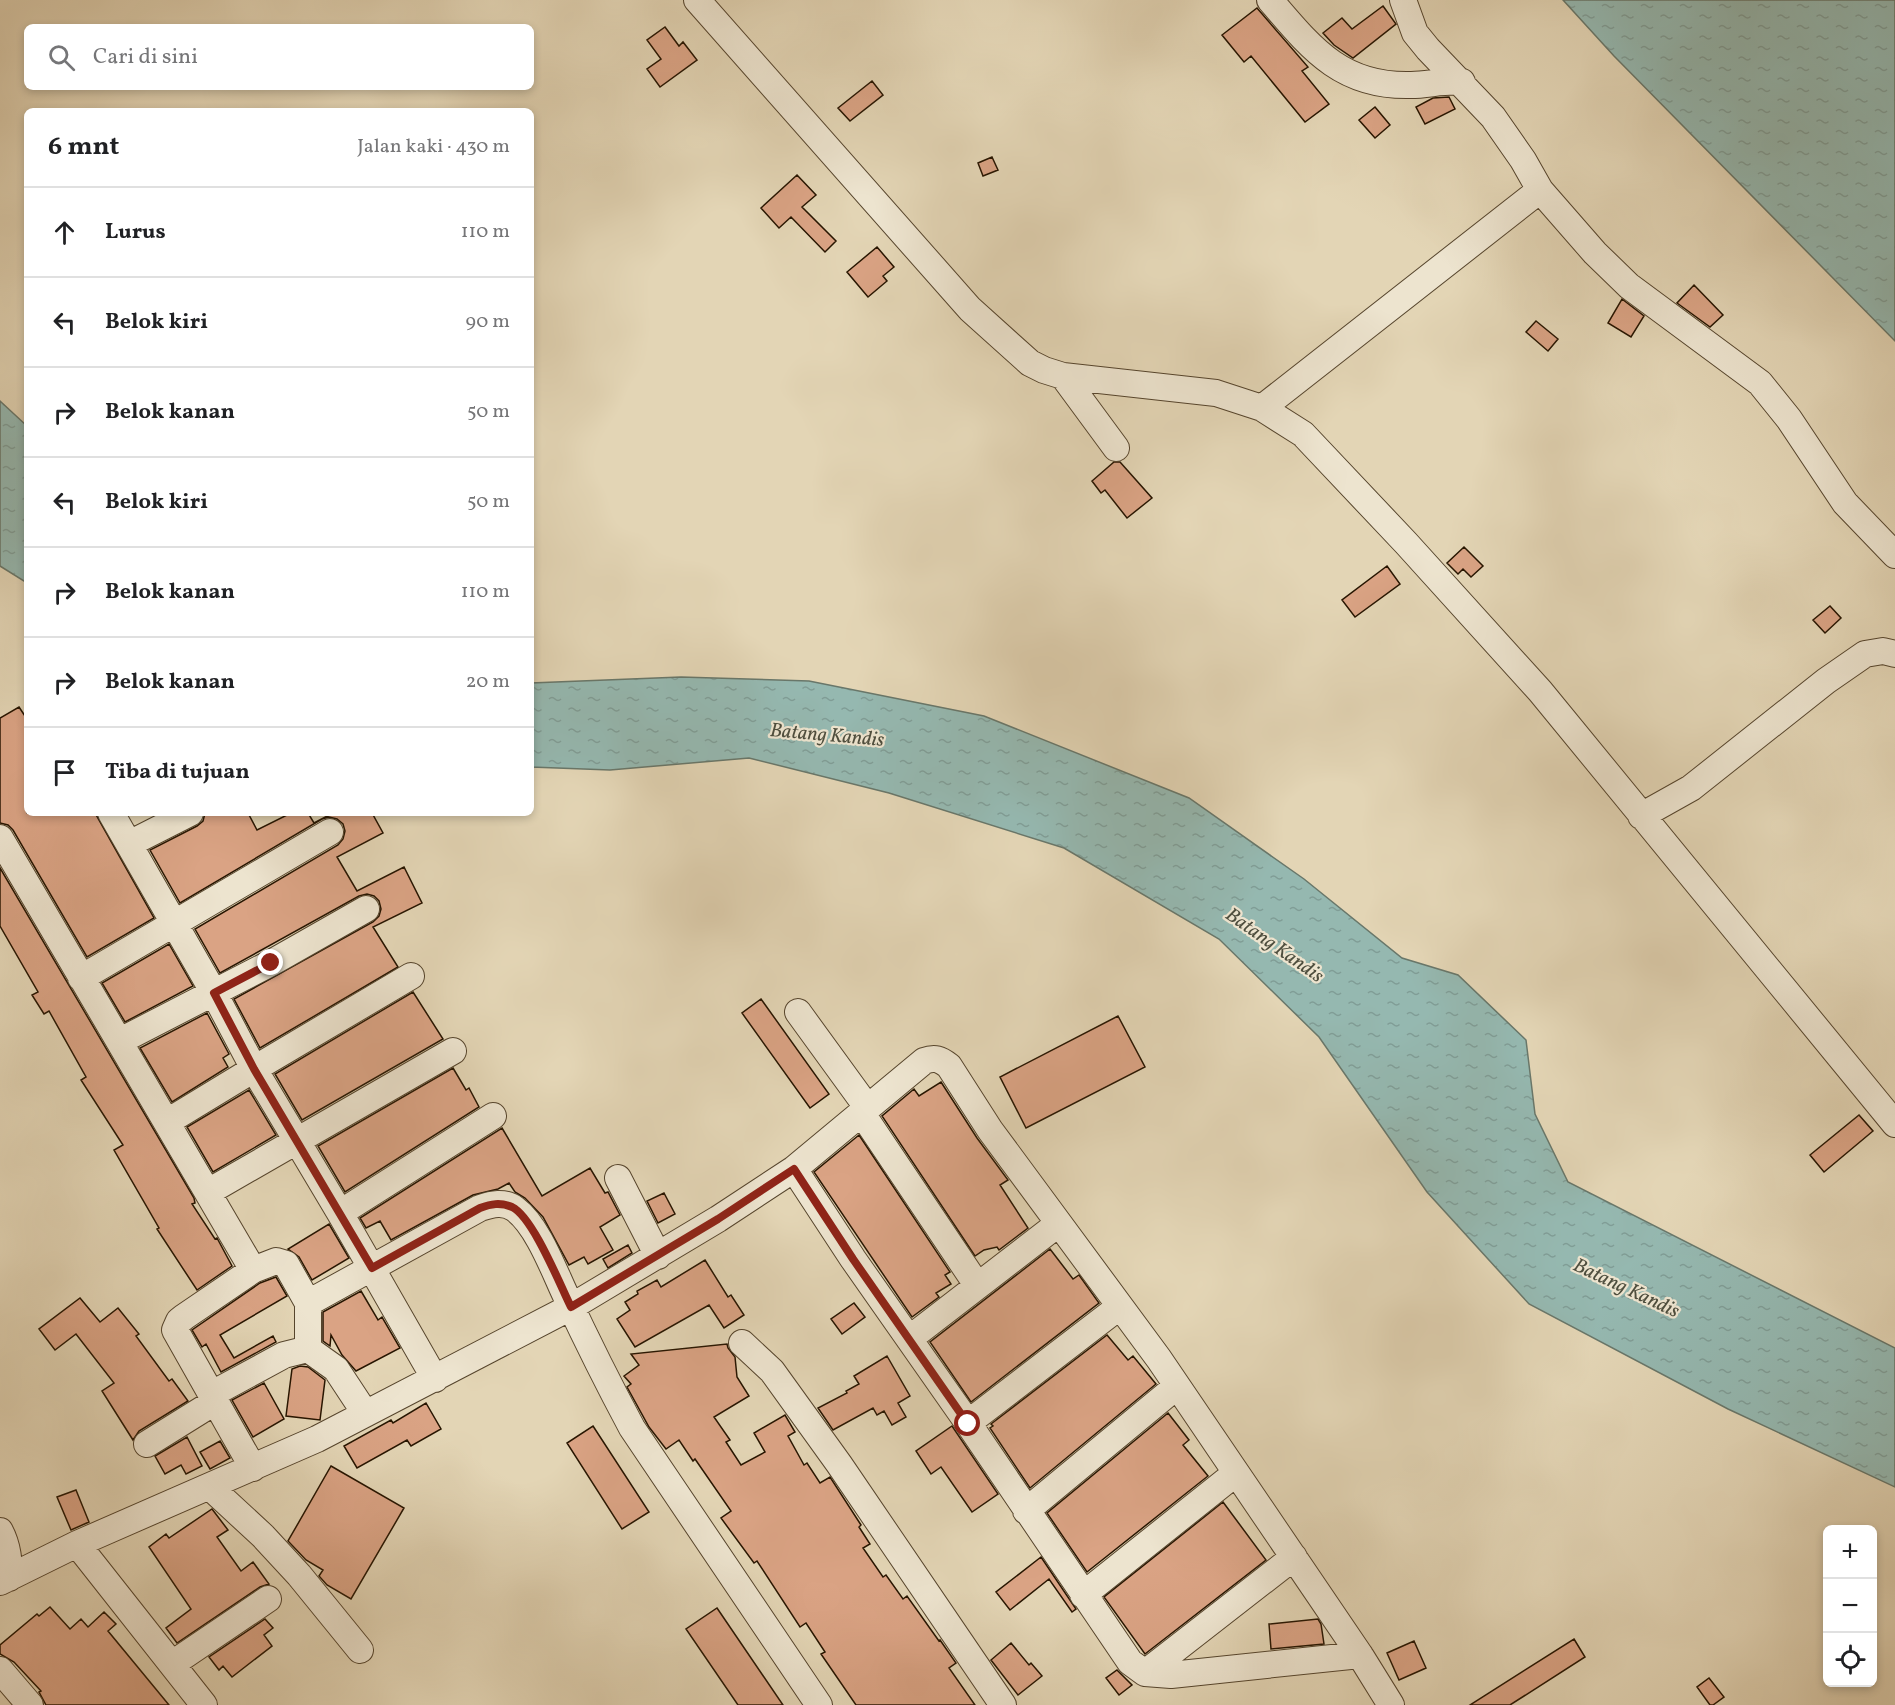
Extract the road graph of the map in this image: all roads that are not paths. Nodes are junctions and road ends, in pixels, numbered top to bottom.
1 (697, 0) edge
2 (1270, 0) edge
3 (1403, 0) edge
4 (1462, 82) junction
5 (1540, 190) junction
6 (1063, 376) junction
7 (1262, 408) junction
8 (1116, 448) dead end
9 (1895, 555) edge
10 (1895, 654) edge
11 (113, 816) edge
12 (184, 816) edge
13 (1641, 816) junction
14 (330, 832) dead end
15 (0, 838) edge
16 (129, 844) junction
17 (366, 909) dead end
18 (174, 924) junction
19 (411, 976) dead end
20 (81, 978) junction
21 (214, 993) junction
22 (798, 1012) dead end
23 (120, 1041) junction
24 (453, 1051) dead end
25 (254, 1069) junction
26 (864, 1109) junction
27 (493, 1116) dead end
28 (167, 1122) junction
29 (1895, 1124) edge
30 (297, 1141) junction
31 (794, 1169) junction
32 (618, 1178) dead end
33 (208, 1192) junction
34 (340, 1213) junction
35 (1058, 1224) junction
36 (658, 1256) junction
37 (372, 1268) junction
38 (253, 1270) junction
39 (977, 1285) junction
40 (308, 1303) junction
41 (571, 1307) junction
42 (1119, 1307) junction
43 (909, 1339) junction
44 (742, 1343) dead end
45 (308, 1349) junction
46 (435, 1379) junction
47 (1177, 1386) junction
48 (214, 1397) junction
49 (365, 1413) junction
50 (968, 1424) junction
51 (147, 1444) dead end
52 (253, 1468) junction
53 (1236, 1473) junction
54 (210, 1487) junction
55 (1026, 1511) junction
56 (0, 1531) edge
57 (77, 1544) junction
58 (1294, 1557) junction
59 (4, 1580) edge
60 (1083, 1595) junction
61 (268, 1599) dead end
62 (360, 1650) dead end
63 (1359, 1655) junction
64 (172, 1664) junction
65 (0, 1671) edge
66 (1144, 1672) junction
67 (7, 1705) edge
68 (30, 1705) edge
69 (204, 1705) edge
70 (819, 1705) edge
71 (1003, 1705) edge
72 (1391, 1705) edge

1 - 6 street
2 - 4 street
3 - 4 street
4 - 5 street
5 - 7 street
5 - 9 street
6 - 7 street
6 - 8 street
7 - 13 street
10 - 13 street
11 - 16 street
12 - 16 street
13 - 29 street
14 - 18 street
15 - 20 street
16 - 18 street
17 - 21 street
18 - 20 street
18 - 21 street
19 - 25 street
20 - 23 street
21 - 23 street
21 - 25 street
22 - 26 street
23 - 28 street
24 - 30 street
25 - 28 street
25 - 30 street
26 - 31 street
26 - 35 street
26 - 39 street
27 - 34 street
28 - 33 street
30 - 33 street
30 - 34 street
31 - 36 street
31 - 43 street
32 - 36 street
33 - 38 street
34 - 37 street
35 - 39 street
35 - 42 street
36 - 41 street
37 - 40 street
37 - 41 street
37 - 46 street
38 - 40 street
38 - 48 street
39 - 43 street
40 - 45 street
41 - 46 street
41 - 70 street
42 - 47 street
42 - 50 street
43 - 50 street
44 - 71 street
45 - 48 street
45 - 49 street
46 - 49 street
47 - 53 street
47 - 55 street
48 - 51 street
48 - 52 street
49 - 52 street
50 - 55 street
52 - 54 street
53 - 58 street
53 - 60 street
54 - 57 street
54 - 62 street
55 - 60 street
56 - 59 street
57 - 59 street
57 - 64 street
58 - 63 street
58 - 66 street
60 - 66 street
61 - 64 street
63 - 66 street
63 - 72 street
64 - 69 street
65 - 67 street
65 - 68 street

